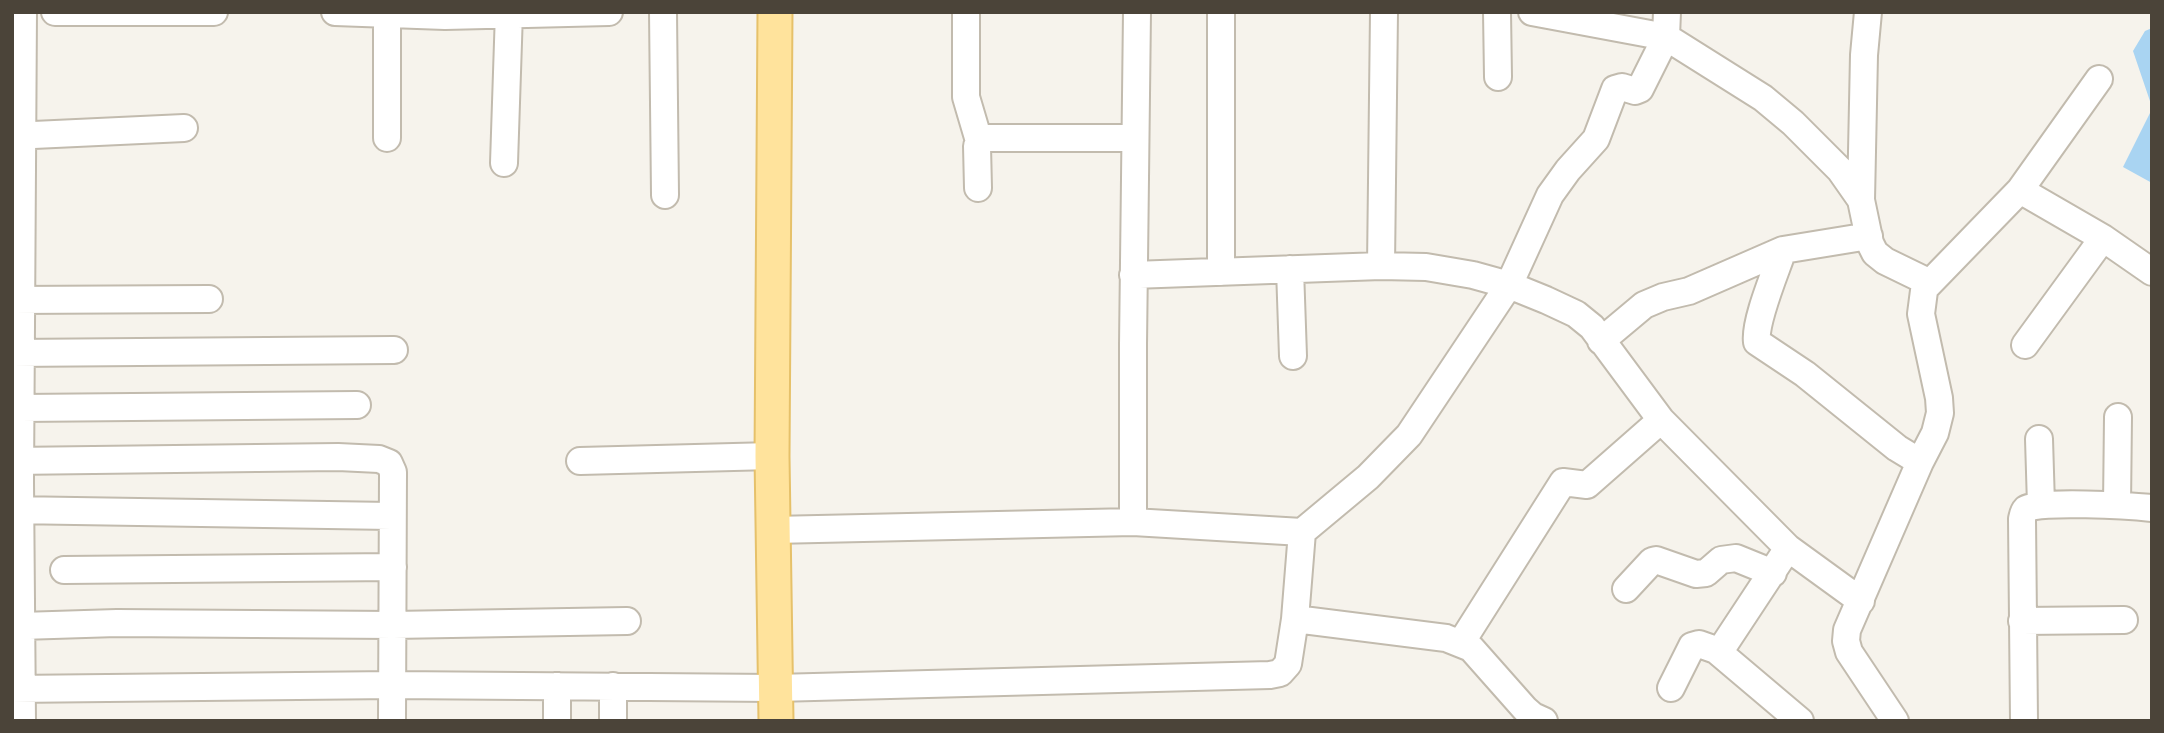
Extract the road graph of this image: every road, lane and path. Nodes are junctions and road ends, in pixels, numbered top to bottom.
1 (23, 12) edge
2 (55, 12) edge
3 (214, 12) edge
4 (335, 12) edge
5 (609, 12) edge
6 (663, 12) edge
7 (775, 12) edge
8 (966, 12) edge
9 (1137, 12) edge
10 (1221, 12) edge
11 (1384, 12) edge
12 (1497, 12) edge
13 (1532, 12) edge
14 (1868, 12) edge
15 (129, 13) edge
16 (387, 13) edge
17 (445, 14) edge
18 (509, 14) edge
19 (1666, 25) edge
20 (1498, 77) dead end
21 (2099, 79) dead end
22 (184, 128) dead end
23 (18, 136) edge
24 (387, 138) dead end
25 (1135, 138) junction
26 (979, 141) junction
27 (504, 163) dead end
28 (978, 188) dead end
29 (2020, 190) junction
30 (665, 195) dead end
31 (1861, 200) junction
32 (1869, 236) junction
33 (2103, 238) junction
34 (1783, 250) junction
35 (1381, 266) junction
36 (1290, 269) junction
37 (1221, 272) junction
38 (2152, 272) edge
39 (1133, 275) junction
40 (1509, 285) junction
41 (1925, 288) junction
42 (209, 299) dead end
43 (17, 300) edge
44 (1601, 341) junction
45 (2025, 345) dead end
46 (394, 350) dead end
47 (17, 353) edge
48 (1293, 356) dead end
49 (356, 405) dead end
50 (21, 408) junction
51 (2118, 417) dead end
52 (1661, 419) junction
53 (2039, 439) dead end
54 (772, 456) junction
55 (16, 461) edge
56 (580, 461) dead end
57 (1920, 462) junction
58 (2041, 505) junction
59 (2116, 505) junction
60 (2152, 508) edge
61 (16, 510) edge
62 (391, 516) junction
63 (1133, 522) junction
64 (773, 530) junction
65 (1302, 532) junction
66 (1788, 548) junction
67 (17, 567) edge
68 (393, 567) junction
69 (64, 570) dead end
70 (1773, 573) junction
71 (1626, 589) dead end
72 (1861, 601) junction
73 (1295, 619) junction
74 (2124, 620) dead end
75 (627, 621) dead end
76 (2022, 621) junction
77 (393, 625) junction
78 (21, 626) junction
79 (1461, 643) junction
80 (1716, 650) junction
81 (393, 685) junction
82 (557, 686) junction
83 (613, 686) junction
84 (776, 688) junction
85 (1671, 688) dead end
86 (17, 689) edge
87 (22, 721) edge
88 (392, 721) edge
89 (556, 721) edge
90 (613, 721) edge
91 (776, 721) edge
92 (1544, 721) edge
93 (1800, 721) edge
94 (1895, 721) edge
95 (2024, 721) edge

1 - 23 street
2 - 15 street
3 - 15 street
4 - 16 street
5 - 18 street
6 - 30 street
7 - 54 main road
8 - 26 street
9 - 25 street
10 - 37 street
11 - 35 street
12 - 20 street
13 - 19 street
14 - 31 street
16 - 17 street
16 - 24 street
17 - 18 street
18 - 27 street
19 - 31 street
19 - 40 street
21 - 29 street
22 - 23 street
23 - 43 street
25 - 26 street
25 - 39 street
26 - 28 street
29 - 33 street
29 - 41 street
31 - 32 street
32 - 34 street
32 - 41 street
33 - 38 street
33 - 45 street
34 - 44 street
34 - 57 street
35 - 36 street
35 - 40 street
36 - 37 street
36 - 48 street
37 - 39 street
39 - 63 street
40 - 44 street
40 - 65 street
41 - 57 street
42 - 43 street
43 - 47 street
44 - 52 street
46 - 47 street
47 - 50 street
49 - 50 street
50 - 55 street
51 - 59 street
52 - 66 street
52 - 79 street
53 - 58 street
54 - 56 street
54 - 64 main road
55 - 61 street
55 - 62 street
57 - 72 street
58 - 59 street
58 - 76 street
59 - 60 street
61 - 62 street
61 - 67 street
62 - 68 street
63 - 64 street
63 - 65 street
64 - 84 main road
65 - 73 street
66 - 70 street
66 - 72 street
67 - 78 street
68 - 69 street
68 - 77 street
70 - 71 street
70 - 80 street
72 - 94 street
73 - 79 street
73 - 84 street
74 - 76 street
75 - 77 street
76 - 95 street
77 - 78 street
77 - 81 street
78 - 86 street
79 - 92 street
80 - 85 street
80 - 93 street
81 - 82 street
81 - 86 street
81 - 88 street
82 - 83 street
82 - 89 street
83 - 84 street
83 - 90 street
84 - 91 main road
86 - 87 street

